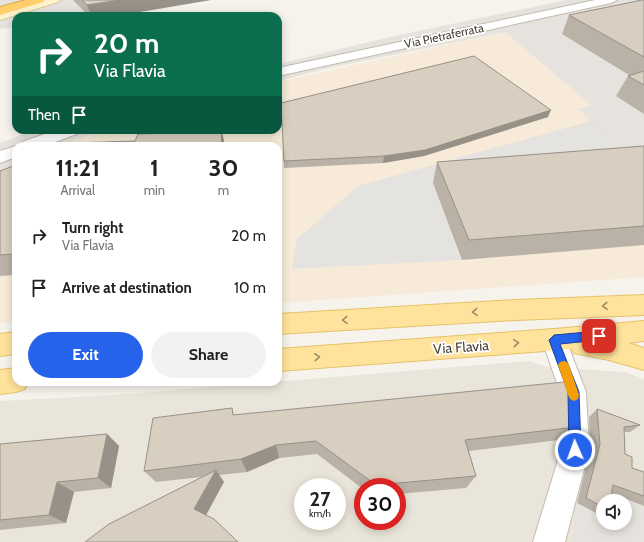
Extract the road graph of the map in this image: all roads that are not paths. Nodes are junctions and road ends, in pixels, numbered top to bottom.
1 (14, 0) edge
2 (39, 0) edge
3 (54, 0) edge
4 (611, 0) edge
5 (0, 4) edge
6 (0, 11) edge
7 (12, 12) edge
8 (14, 12) edge
9 (0, 16) edge
10 (282, 71) edge
11 (60, 134) edge
12 (39, 142) edge
13 (12, 153) edge
14 (0, 158) edge
15 (644, 305) edge
16 (282, 324) edge
17 (644, 331) edge
18 (554, 340) junction
19 (12, 344) edge
20 (0, 345) edge
21 (644, 359) edge
22 (282, 360) edge
23 (12, 380) edge
24 (0, 382) edge
25 (549, 542) edge

1 - 5 highway
2 - 6 highway
3 - 8 main road
4 - 10 street, Via Pietraferrata
7 - 9 main road
11 - 12 street
13 - 14 street
15 -> 16 main road
17 - 18 main road, Via Flavia
18 - 21 main road
22 -> 18 main road, Via Flavia
18 - 25 street
19 - 20 main road
23 - 24 main road

